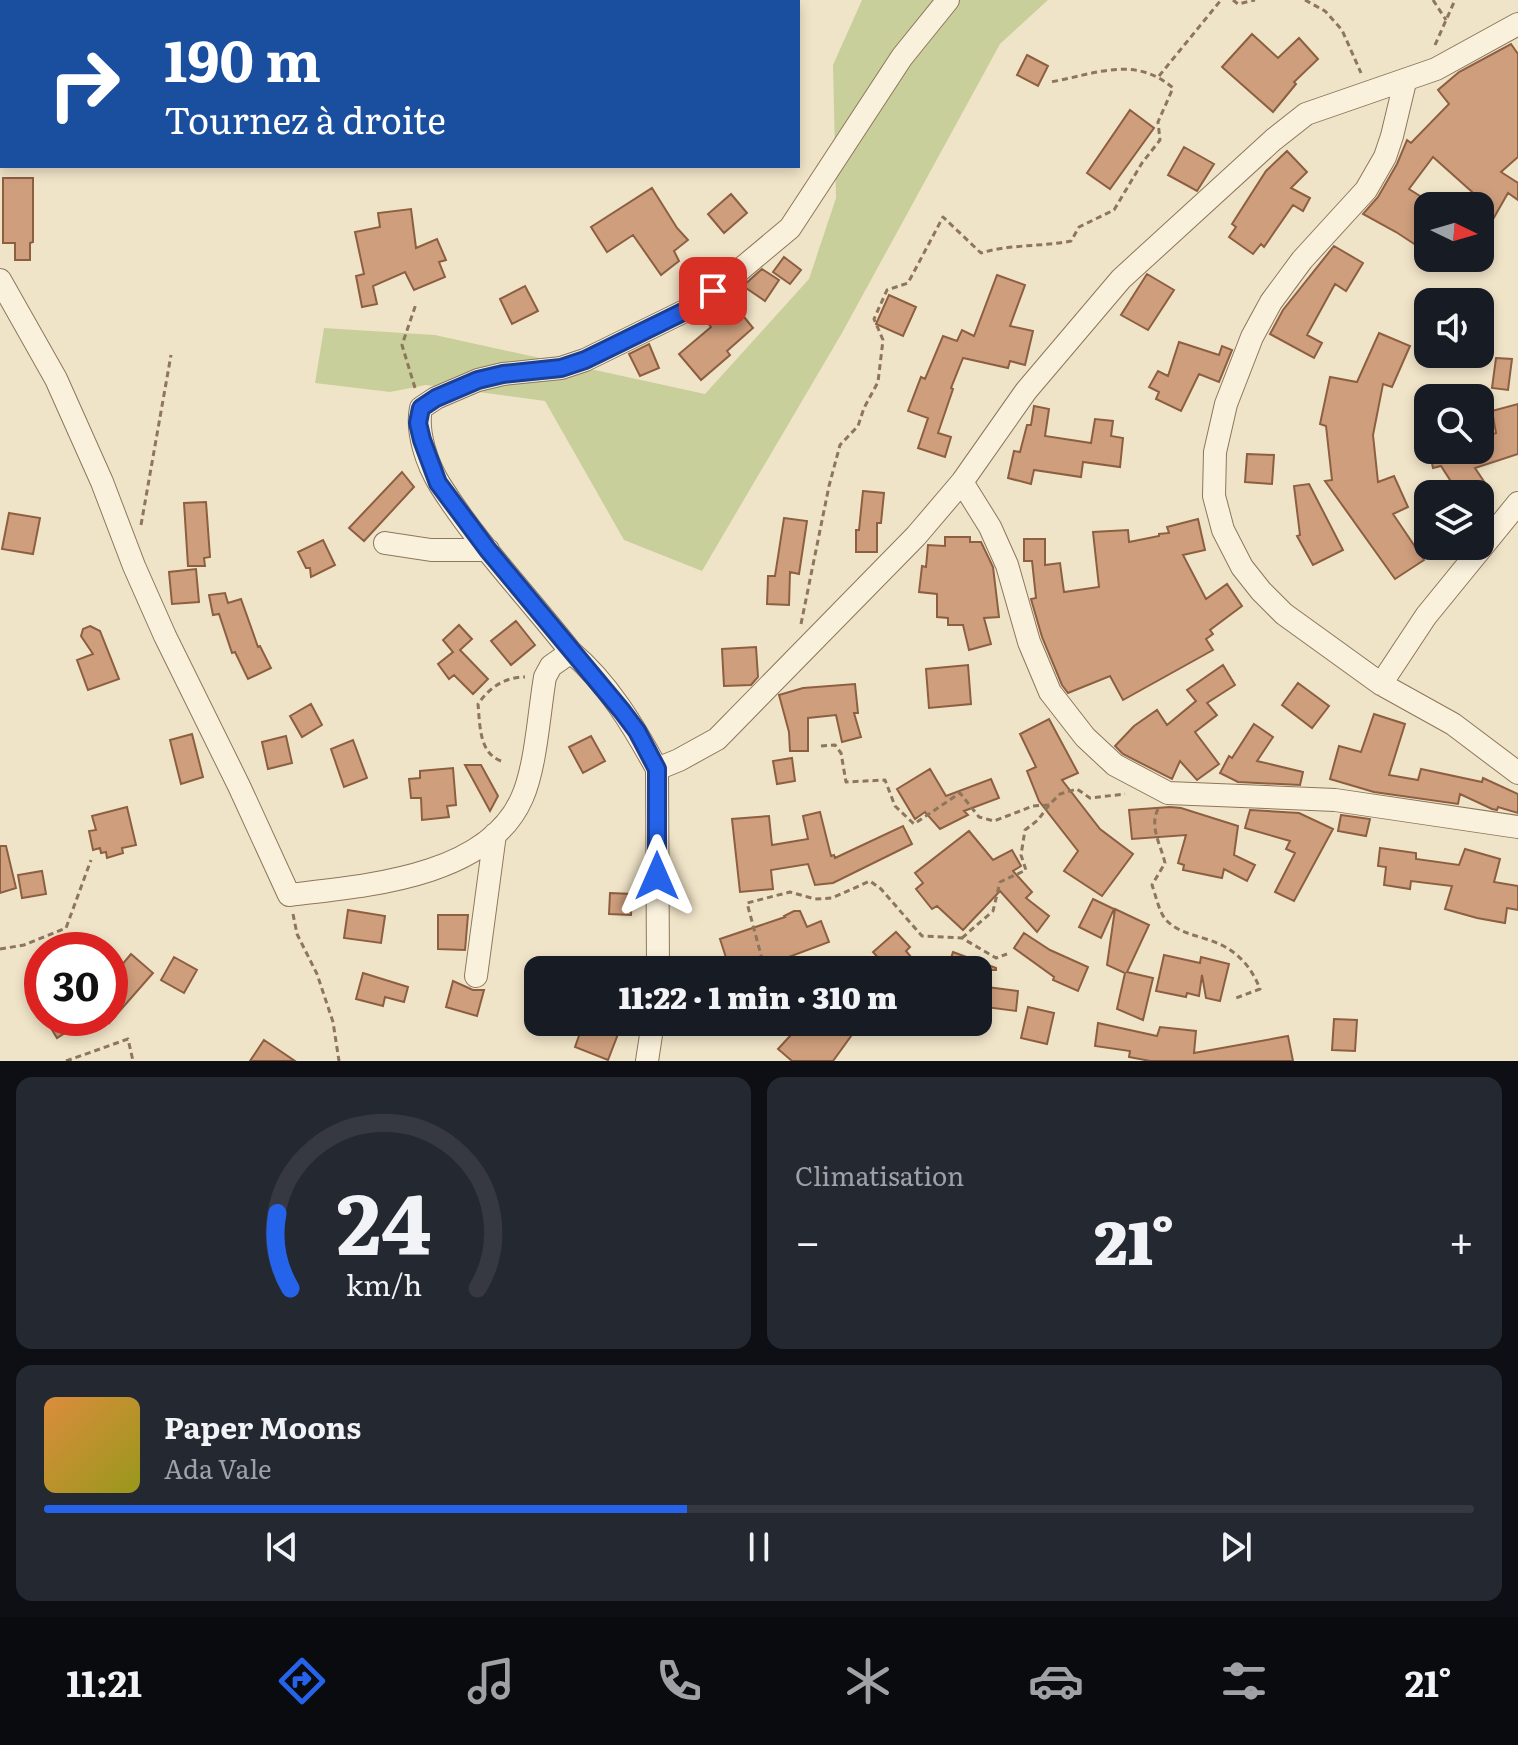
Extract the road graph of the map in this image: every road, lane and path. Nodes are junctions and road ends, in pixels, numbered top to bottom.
1 (948, 0) edge
2 (1221, 0) edge
3 (1233, 0) edge
4 (1255, 0) edge
5 (1305, 0) edge
6 (1433, 0) edge
7 (1455, 0) edge
8 (1446, 20) junction
9 (1518, 24) edge
10 (1436, 69) junction
11 (1159, 76) junction
12 (1366, 78) dead end
13 (1051, 82) dead end
14 (1405, 82) junction
15 (0, 280) edge
16 (416, 304) dead end
17 (171, 355) dead end
18 (421, 408) junction
19 (962, 482) junction
20 (1518, 503) edge
21 (385, 543) dead end
22 (488, 550) junction
23 (134, 566) junction
24 (571, 652) junction
25 (795, 659) junction
26 (545, 677) junction
27 (1381, 684) junction
28 (821, 746) dead end
29 (501, 761) dead end
30 (657, 769) junction
31 (1518, 773) edge
32 (1168, 793) junction
33 (1135, 794) dead end
34 (1049, 805) junction
35 (1518, 827) edge
36 (495, 834) junction
37 (91, 860) dead end
38 (289, 895) junction
39 (962, 938) junction
40 (0, 949) edge
41 (1007, 954) dead end
42 (658, 956) edge
43 (761, 956) edge
44 (476, 976) dead end
45 (1236, 998) dead end
46 (651, 1036) edge
47 (66, 1061) edge
48 (133, 1061) edge
49 (339, 1061) edge
50 (647, 1061) edge

1 - 18 street
2 - 11 path
3 - 4 path
5 - 12 path
6 - 8 path
7 - 8 path
8 - 10 path
9 - 10 street
10 - 14 street
11 - 13 path
11 - 25 path
14 - 19 street
14 - 27 street
15 - 23 street
16 - 18 path
17 - 23 path
18 - 22 street
19 - 25 street
19 - 32 street
20 - 27 street
21 - 22 street
22 - 24 street
23 - 38 street
24 - 26 street
24 - 30 street
25 - 30 street
26 - 29 path
26 - 36 street
27 - 31 street
28 - 34 path
30 - 42 street
32 - 35 street
32 - 45 path
33 - 34 path
34 - 39 path
36 - 38 street
36 - 44 street
37 - 40 path
38 - 49 path
39 - 41 path
39 - 43 path
46 - 50 street
47 - 48 path

